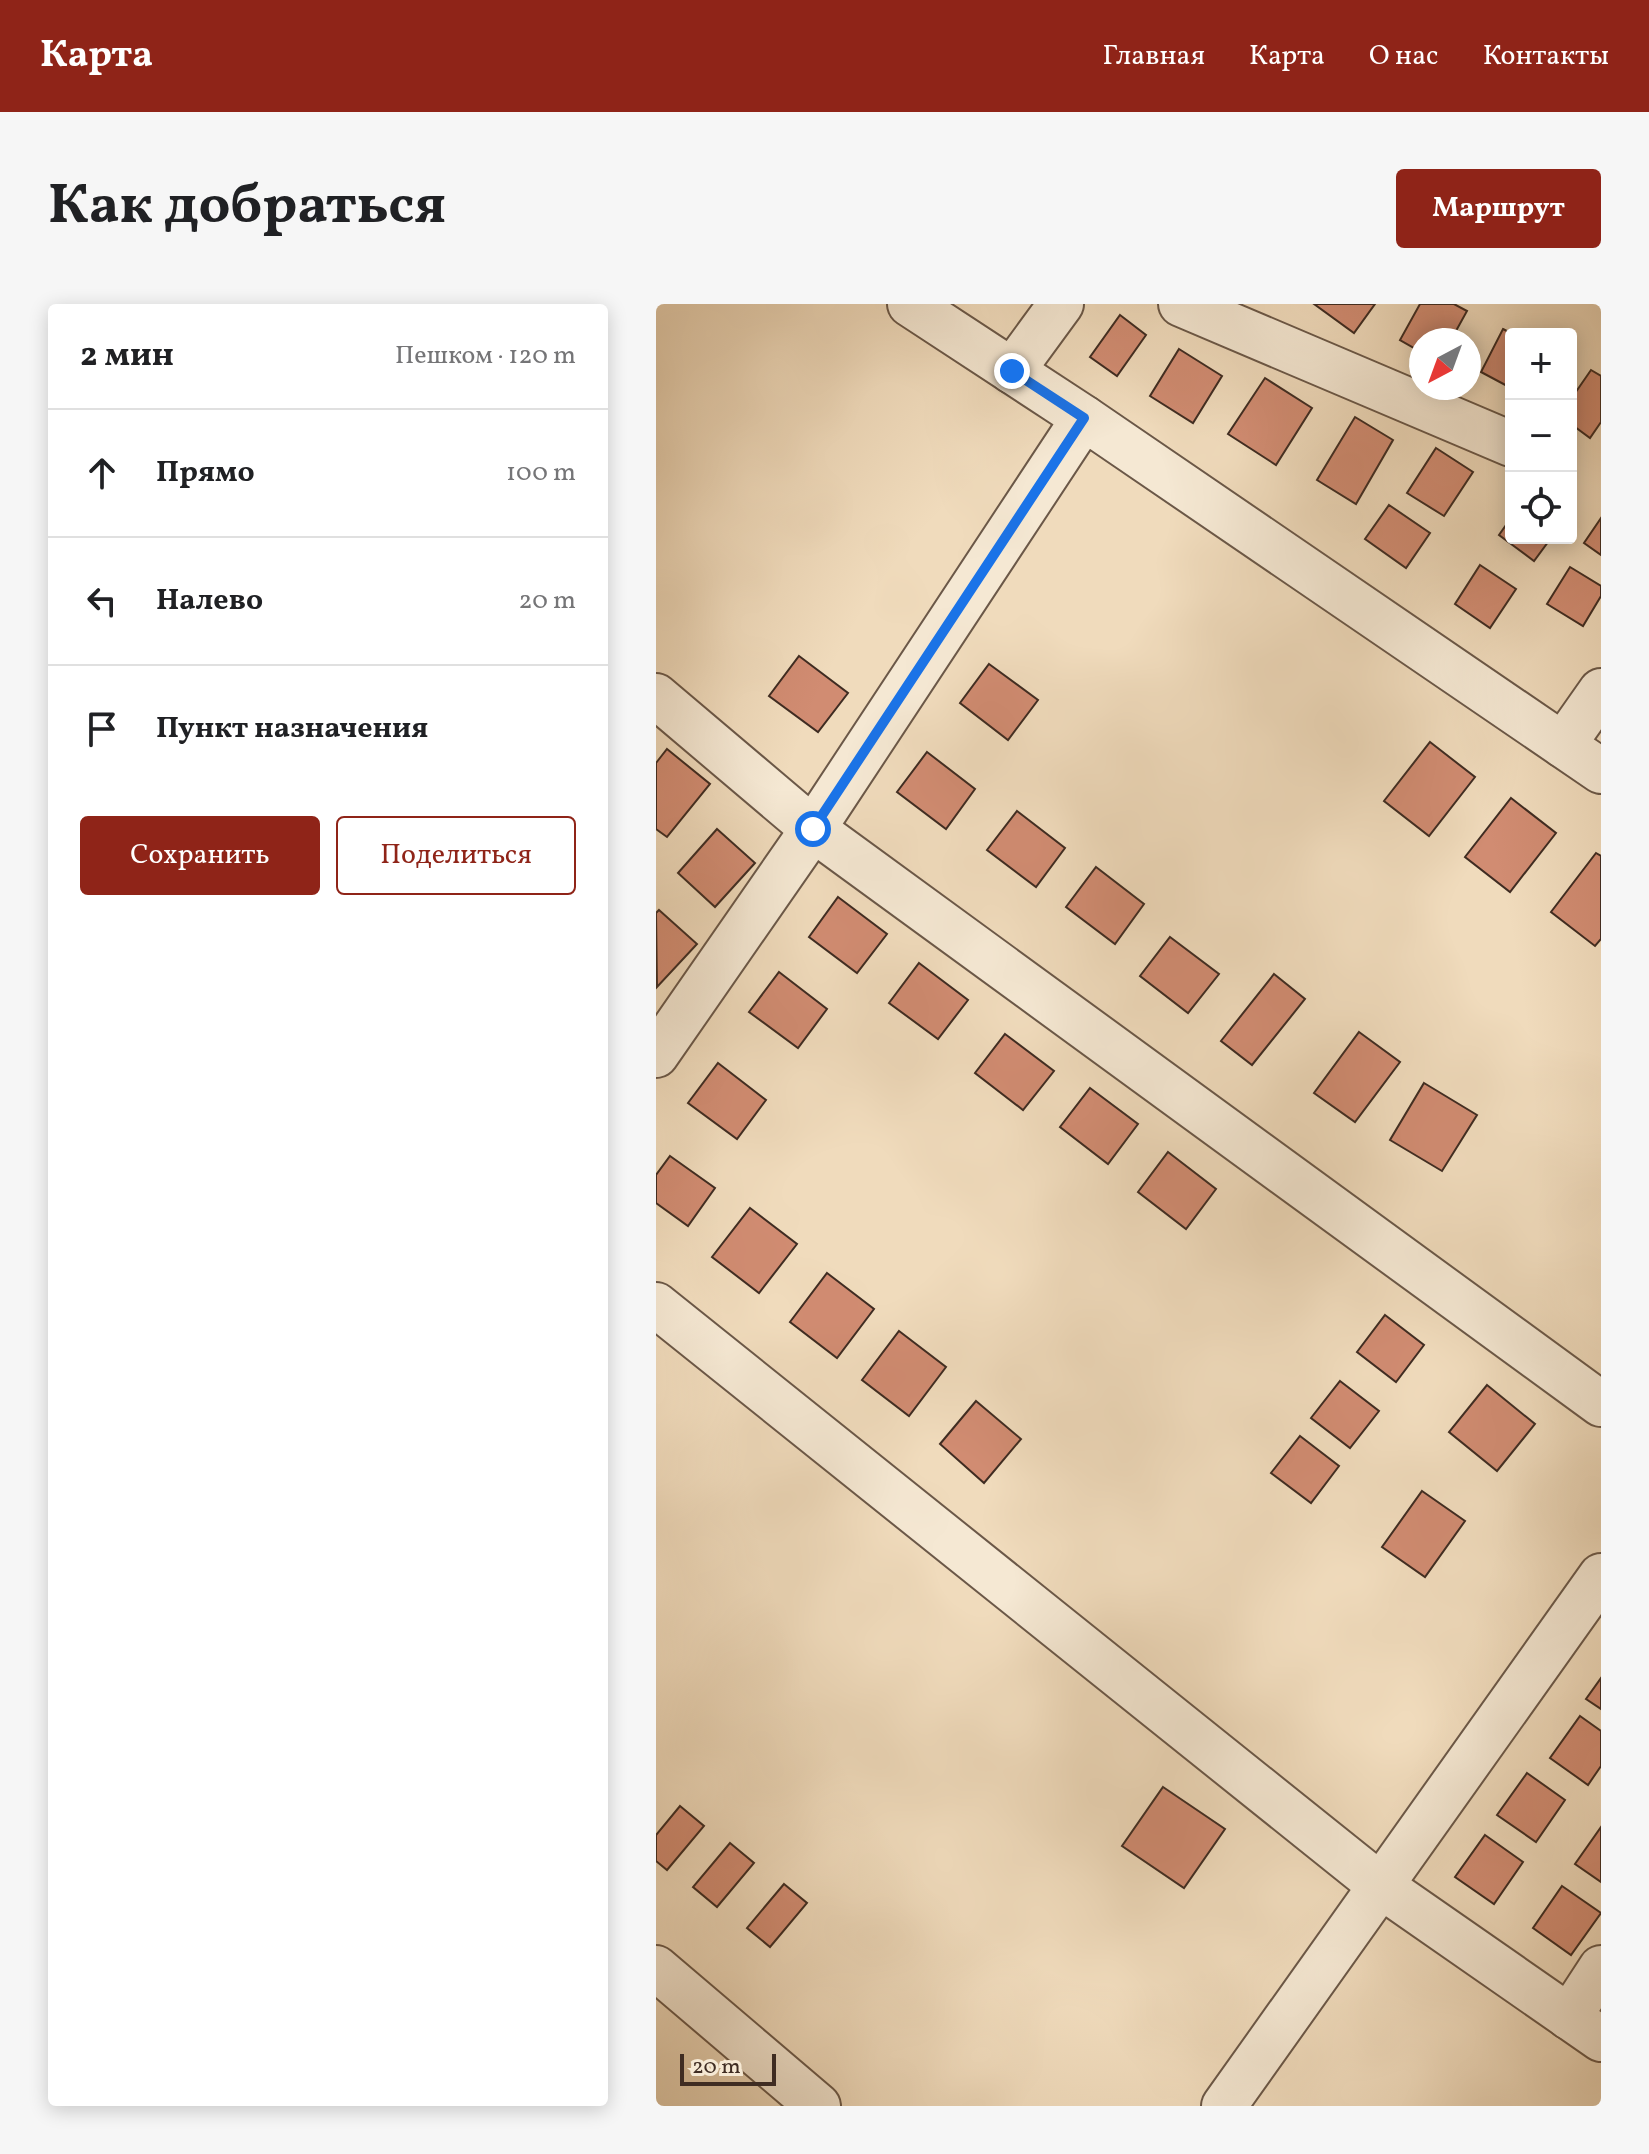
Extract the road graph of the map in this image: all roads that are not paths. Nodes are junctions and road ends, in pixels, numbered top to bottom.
1 (910, 304) edge
2 (1061, 304) edge
3 (1181, 304) edge
4 (1012, 371) junction
5 (1084, 418) junction
6 (1505, 441) edge
7 (1601, 691) edge
8 (656, 696) edge
9 (1563, 745) junction
10 (1601, 771) edge
11 (813, 829) junction
12 (656, 1055) edge
13 (656, 1305) edge
14 (1601, 1404) edge
15 (1601, 1576) edge
16 (1381, 1886) junction
17 (656, 1968) edge
18 (1601, 1968) edge
19 (1585, 2028) edge
20 (818, 2106) edge
21 (1224, 2106) edge

1 - 4 street
2 - 4 street
3 - 6 street
4 - 5 street
5 - 9 street
5 - 11 street
7 - 9 street
8 - 11 street
9 - 10 street
11 - 12 street
11 - 14 street
13 - 16 street
15 - 16 street
16 - 19 street
16 - 21 street
17 - 20 street
18 - 19 street

